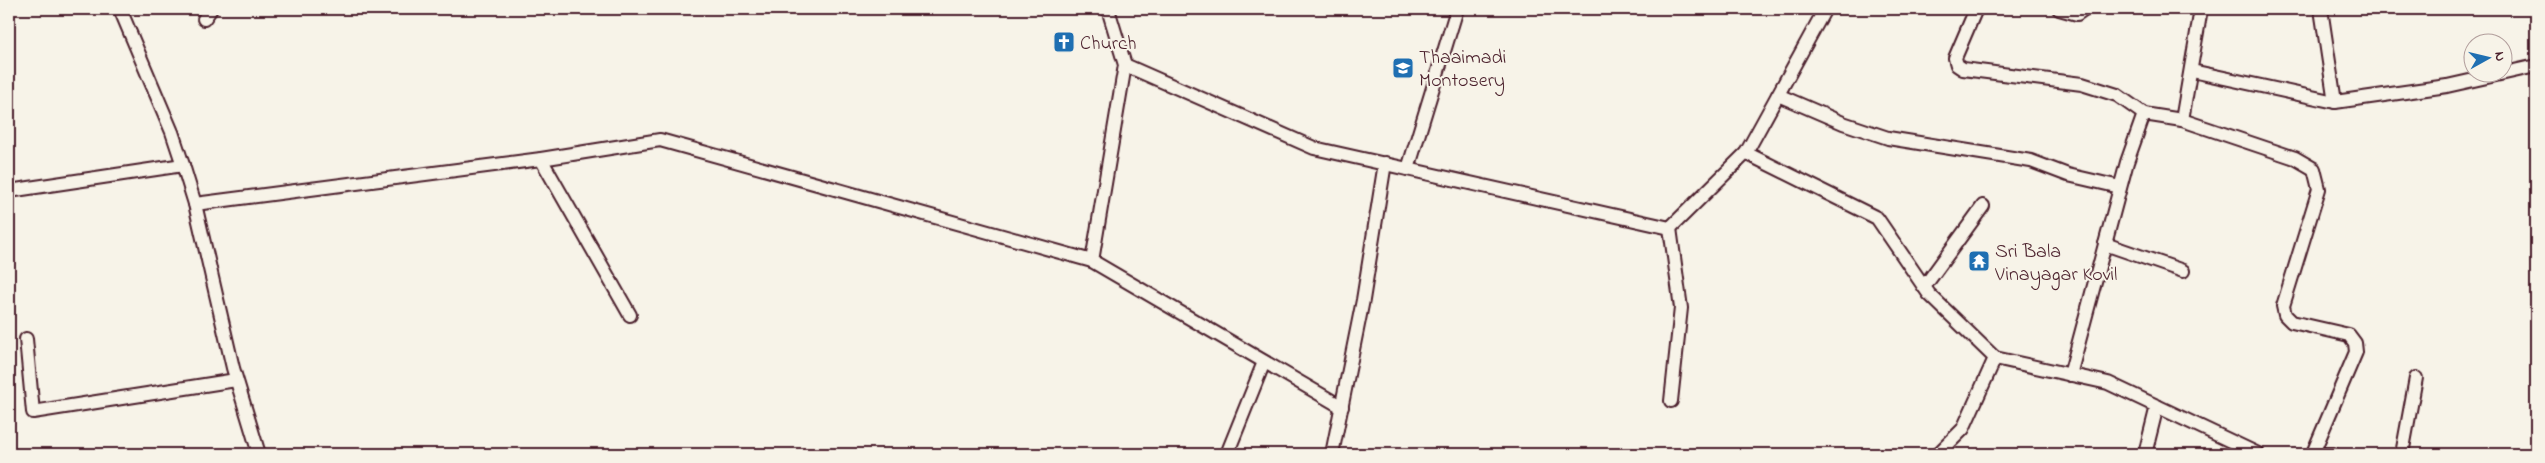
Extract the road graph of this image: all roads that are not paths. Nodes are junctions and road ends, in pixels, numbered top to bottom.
1 (120, 9) edge
2 (1108, 9) edge
3 (1457, 9) edge
4 (1825, 9) edge
5 (1976, 9) edge
6 (2059, 9) edge
7 (2084, 9) edge
8 (2201, 9) edge
9 (2320, 9) edge
10 (1125, 64) junction
11 (2536, 66) edge
12 (2192, 71) junction
13 (1778, 95) junction
14 (2334, 102) junction
15 (2144, 114) junction
16 (2182, 120) junction
17 (1746, 153) junction
18 (541, 159) junction
19 (1385, 164) junction
20 (183, 165) junction
21 (1408, 169) junction
22 (2120, 187) junction
23 (9, 191) edge
24 (195, 204) junction
25 (1983, 206) dead end
26 (1670, 228) junction
27 (2105, 244) junction
28 (1092, 260) junction
29 (2183, 271) dead end
30 (1924, 286) junction
31 (630, 315) dead end
32 (26, 339) dead end
33 (1995, 358) junction
34 (1264, 362) junction
35 (2070, 375) junction
36 (2416, 378) dead end
37 (236, 380) junction
38 (1670, 401) dead end
39 (2157, 406) junction
40 (1342, 407) junction
41 (2312, 453) edge
42 (259, 454) edge
43 (1227, 454) edge
44 (1332, 454) edge
45 (1938, 454) edge
46 (2145, 454) edge
47 (2258, 454) edge
48 (2333, 454) edge
49 (2402, 454) edge

1 - 20 street
2 - 10 street
3 - 21 street
4 - 13 street
5 - 15 street
6 - 7 street
8 - 12 street
9 - 14 street
10 - 19 street
10 - 28 street
11 - 14 street
12 - 14 street
12 - 16 street
13 - 17 street
13 - 22 street
15 - 16 street
15 - 22 street
16 - 41 street
17 - 26 street
17 - 30 street
18 - 24 street
18 - 28 street
18 - 31 street
19 - 21 street
19 - 40 street
20 - 23 street
20 - 24 street
21 - 26 street
22 - 27 street
24 - 37 street
25 - 30 street
26 - 38 street
27 - 29 street
27 - 35 street
28 - 34 street
30 - 33 street
32 - 37 street
33 - 35 street
33 - 45 street
34 - 40 street
34 - 43 street
35 - 39 street
36 - 49 street
37 - 42 street
39 - 46 street
39 - 47 street
40 - 44 street
41 - 48 street

